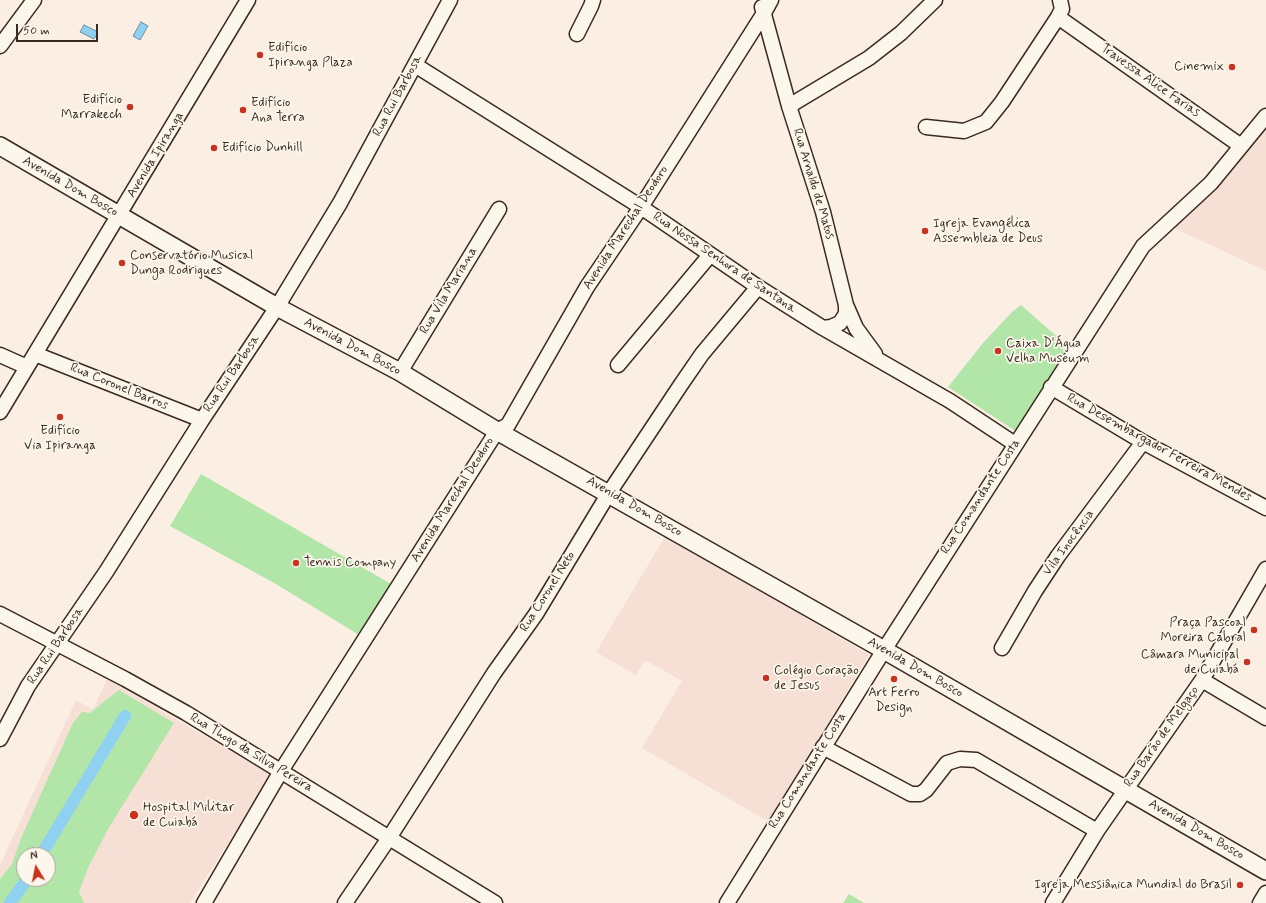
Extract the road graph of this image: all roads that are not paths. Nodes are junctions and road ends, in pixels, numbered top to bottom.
1 (34, 0) edge
2 (248, 0) edge
3 (450, 0) edge
4 (593, 0) edge
5 (770, 0) edge
6 (935, 0) edge
7 (1060, 0) edge
8 (762, 6) edge
9 (1058, 17) junction
10 (577, 34) dead end
11 (0, 46) edge
12 (415, 65) junction
13 (789, 106) junction
14 (1266, 116) edge
15 (926, 127) dead end
16 (0, 146) edge
17 (1241, 146) junction
18 (641, 207) junction
19 (499, 209) dead end
20 (119, 216) junction
21 (710, 255) junction
22 (758, 287) junction
23 (846, 305) junction
24 (277, 307) junction
25 (823, 328) junction
26 (35, 354) junction
27 (0, 355) edge
28 (880, 361) junction
29 (618, 364) dead end
30 (28, 368) junction
31 (400, 372) junction
32 (1051, 387) junction
33 (0, 412) edge
34 (202, 420) junction
35 (497, 431) junction
36 (1143, 442) junction
37 (1015, 444) junction
38 (609, 493) junction
39 (1266, 508) edge
40 (1266, 568) edge
41 (0, 614) edge
42 (57, 644) junction
43 (1002, 648) dead end
44 (884, 650) junction
45 (1202, 680) junction
46 (1266, 718) edge
47 (0, 739) edge
48 (823, 747) junction
49 (281, 771) junction
50 (1125, 789) junction
51 (1097, 831) junction
52 (389, 838) junction
53 (1266, 871) edge
54 (1266, 893) edge
55 (204, 903) edge
56 (345, 903) edge
57 (495, 903) edge
58 (727, 903) edge
59 (1054, 903) edge
60 (1260, 903) edge

1 - 11 street
2 - 20 street, Avenida Ipiranga
3 - 12 street, Rua Rui Barbosa
4 - 10 street
5 - 8 street, Avenida Marechal Deodoro
6 - 13 street
7 - 9 street
8 - 13 street, Rua Arnaldo de Matos
8 - 18 street, Avenida Marechal Deodoro
9 - 15 street
9 - 17 street, Travessa Alice Farias
12 - 18 street, Rua Nossa Senhora de Santana
12 - 24 street, Rua Rui Barbosa
13 - 23 street, Rua Arnaldo de Matos
14 - 17 street, Rua Comandante Costa
16 - 20 main road, Avenida Dom Bosco
17 - 32 street, Rua Comandante Costa
18 - 21 street, Rua Nossa Senhora de Santana
18 - 35 street, Avenida Marechal Deodoro
19 - 31 street, Rua Vila Mariana
20 - 24 main road, Avenida Dom Bosco
20 - 26 street, Avenida Ipiranga
21 - 22 street, Rua Nossa Senhora de Santana
21 - 29 street
22 - 25 street, Rua Nossa Senhora de Santana
22 - 38 street, Rua Coronel Neto
23 - 25 street
23 - 28 street, Rua Arnaldo de Matos
24 - 31 main road, Avenida Dom Bosco
24 - 34 street, Rua Rui Barbosa
25 - 28 street, Rua Nossa Senhora de Santana
26 - 30 street, Avenida Ipiranga
26 - 34 street, Rua Coronel Barros
27 - 30 street
28 - 37 street, Rua Nossa Senhora de Santana
30 - 33 street, Avenida Ipiranga
31 - 35 main road, Avenida Dom Bosco
32 - 36 street, Rua Desembargador Ferreira Mendes
32 - 37 street, Rua Comandante Costa
34 - 42 street, Rua Rui Barbosa
35 - 38 main road, Avenida Dom Bosco
35 - 49 street, Avenida Marechal Deodoro
36 - 39 street, Rua Desembargador Ferreira Mendes
36 - 43 street, Vila Inocência
37 - 44 street, Rua Comandante Costa
38 - 44 main road, Avenida Dom Bosco
38 - 52 street, Rua Coronel Neto
40 - 45 street, Rua Barão de Melgaço
41 - 42 street, Rua Thogo da Silva Pereira
42 - 47 street, Rua Rui Barbosa
42 - 49 street, Rua Thogo da Silva Pereira
44 - 48 street, Rua Comandante Costa
44 - 50 main road, Avenida Dom Bosco
45 - 46 street
45 - 50 street, Rua Barão de Melgaço
48 - 51 street
48 - 58 street, Rua Comandante Costa
49 - 52 street, Rua Thogo da Silva Pereira
49 - 55 street, Avenida Marechal Deodoro
50 - 51 street, Rua Barão de Melgaço
50 - 53 main road, Avenida Dom Bosco
51 - 59 street, Rua Barão de Melgaço
52 - 56 street, Rua Coronel Neto
52 - 57 street, Rua Thogo da Silva Pereira
54 - 60 street

